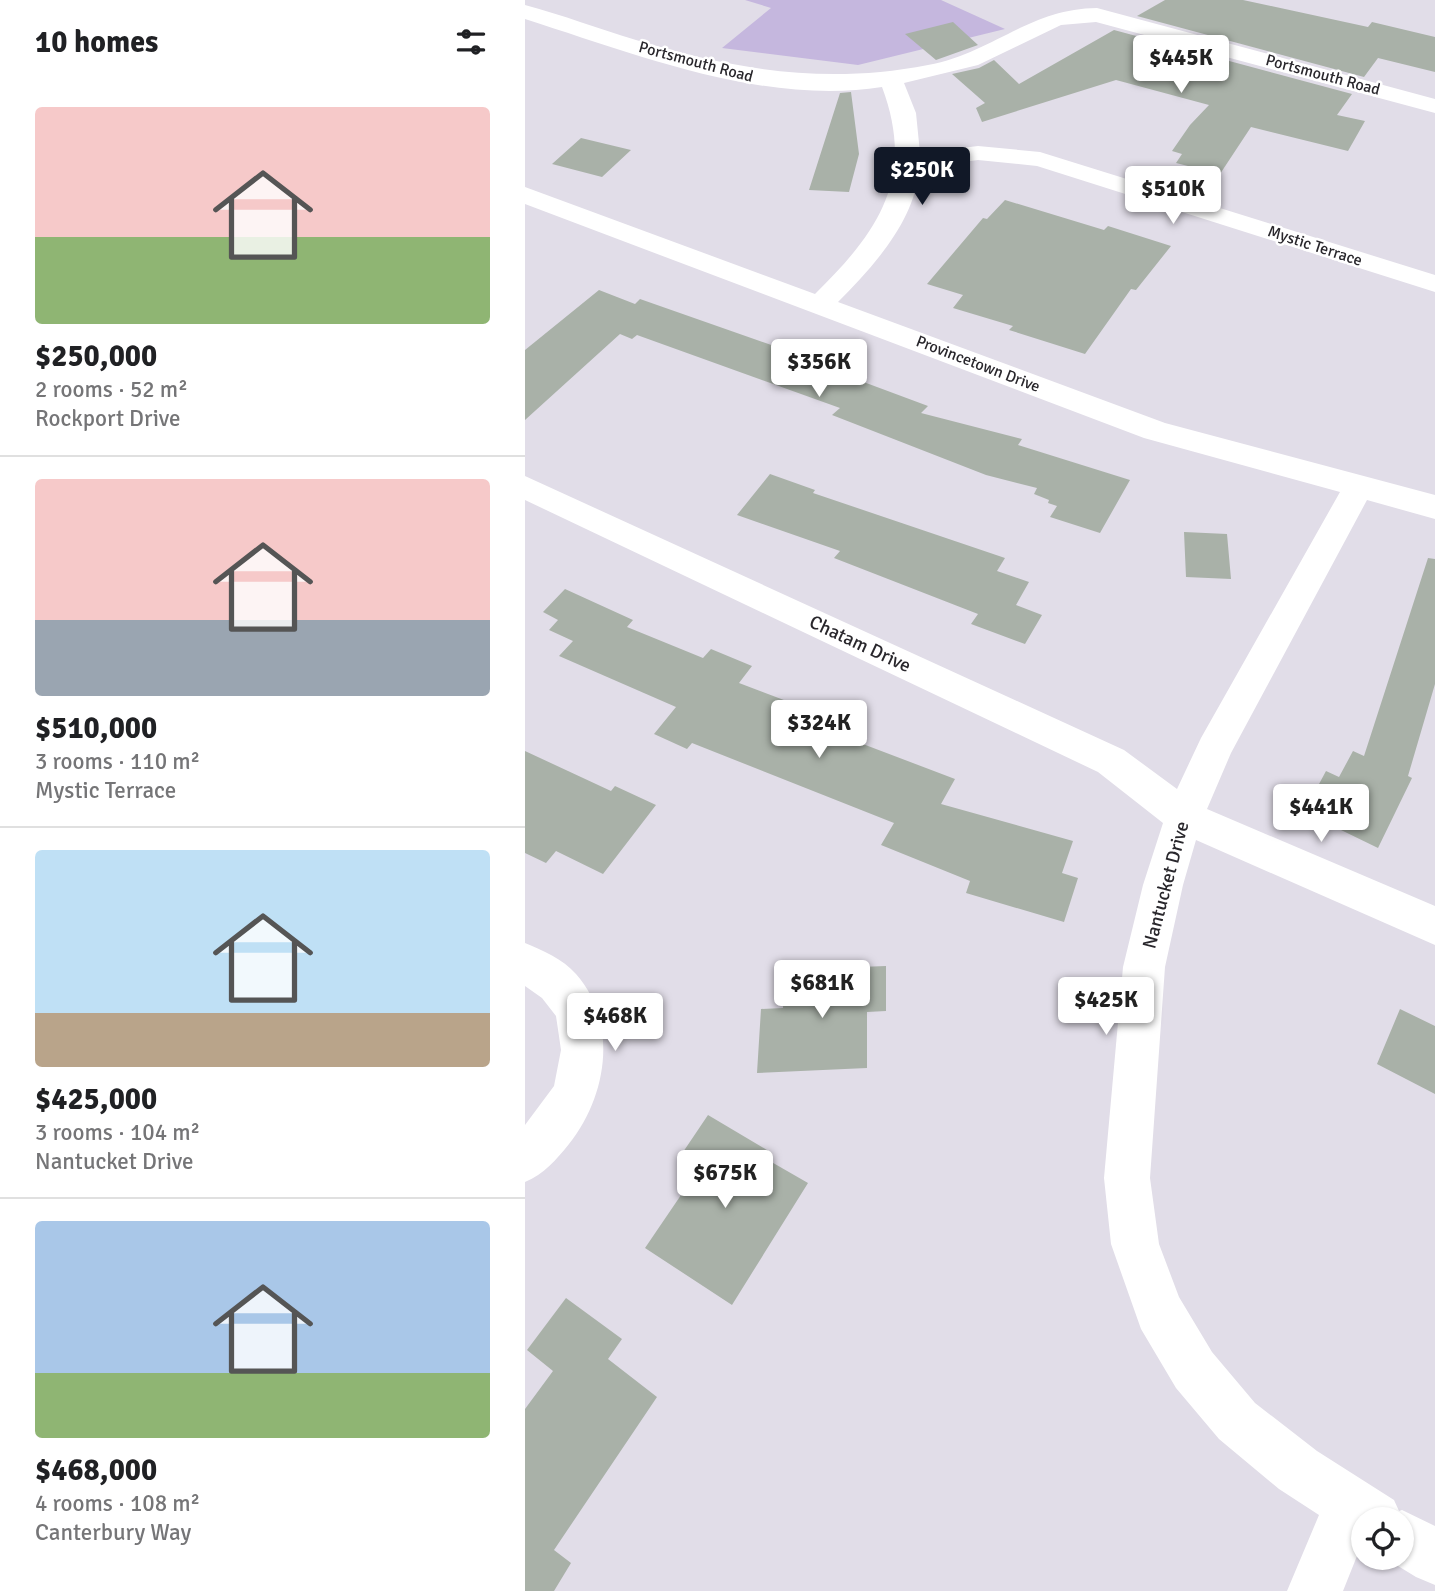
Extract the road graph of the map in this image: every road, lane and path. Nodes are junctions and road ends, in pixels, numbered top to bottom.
1 (525, 12) edge
2 (891, 79) junction
3 (1435, 106) edge
4 (910, 162) junction
5 (525, 195) edge
6 (1435, 284) edge
7 (820, 305) junction
8 (525, 486) edge
9 (1359, 486) junction
10 (1435, 507) edge
11 (1184, 817) junction
12 (1435, 926) edge
13 (525, 963) edge
14 (525, 1159) edge
15 (1357, 1507) edge
16 (1351, 1531) edge
17 (1414, 1545) edge
18 (1435, 1558) edge
19 (1315, 1591) edge

1 - 2 street, Portsmouth Road
2 - 3 street, Portsmouth Road
2 - 4 street
4 - 6 street, Mystic Terrace
4 - 7 street
5 - 7 street, Provincetown Drive
7 - 9 street, Provincetown Drive
8 - 11 street, Chatam Drive
9 - 10 street, Provincetown Drive
9 - 11 street, Nantucket Drive
11 - 12 street, Chatam Drive
11 - 15 street, Nantucket Drive
13 - 14 street
16 - 19 street
17 - 18 street

